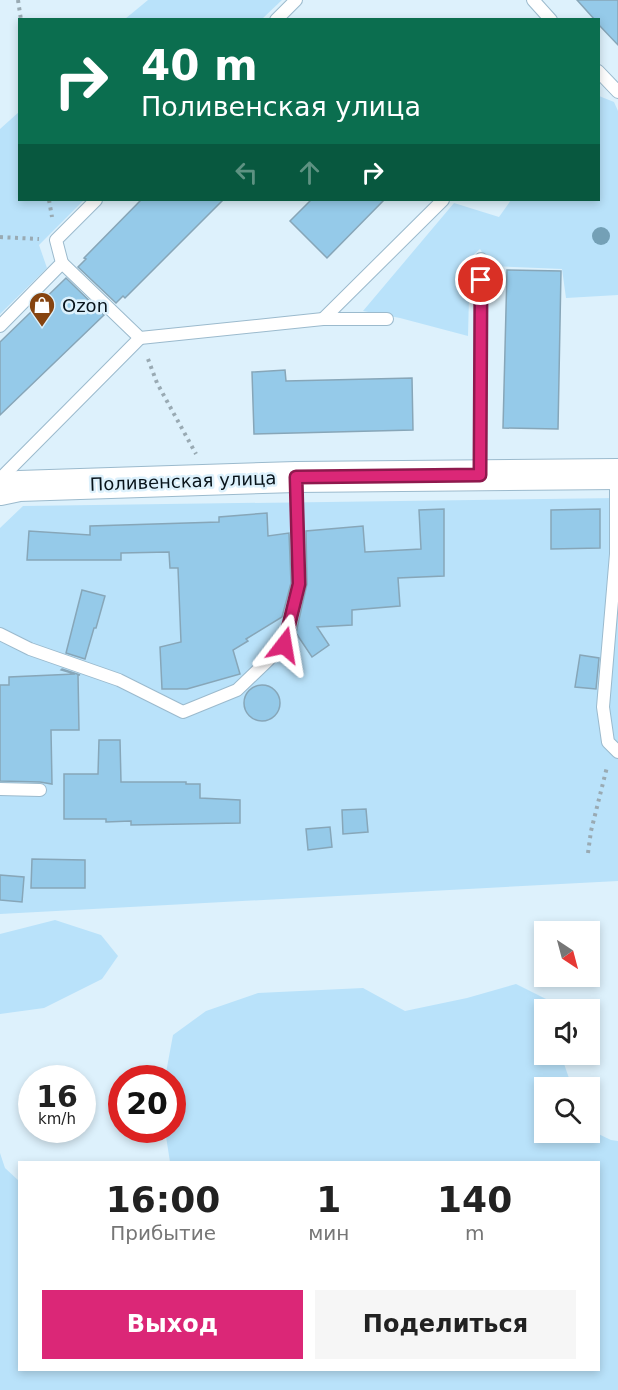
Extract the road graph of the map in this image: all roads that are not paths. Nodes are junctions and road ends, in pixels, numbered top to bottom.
1 (296, 0) edge
2 (533, 0) edge
3 (278, 18) edge
4 (549, 18) edge
5 (600, 73) edge
6 (618, 92) edge
7 (95, 201) edge
8 (442, 201) edge
9 (481, 258) dead end
10 (62, 263) junction
11 (323, 319) junction
12 (387, 319) dead end
13 (0, 326) edge
14 (140, 338) junction
15 (617, 474) edge
16 (480, 475) junction
17 (296, 477) junction
18 (0, 479) edge
19 (0, 490) edge
20 (0, 634) edge
21 (618, 752) edge
22 (0, 789) edge
23 (40, 790) dead end

1 - 3 lane
2 - 4 lane
5 - 6 lane
7 - 10 lane
8 - 11 lane
9 - 16 lane
10 - 13 lane
10 - 14 lane
11 - 12 lane
11 - 14 lane
14 - 18 lane
15 - 16 street, Поливенская улица
15 - 21 lane
16 - 17 street, Поливенская улица
17 - 19 street, Поливенская улица
17 - 20 lane
22 - 23 lane

